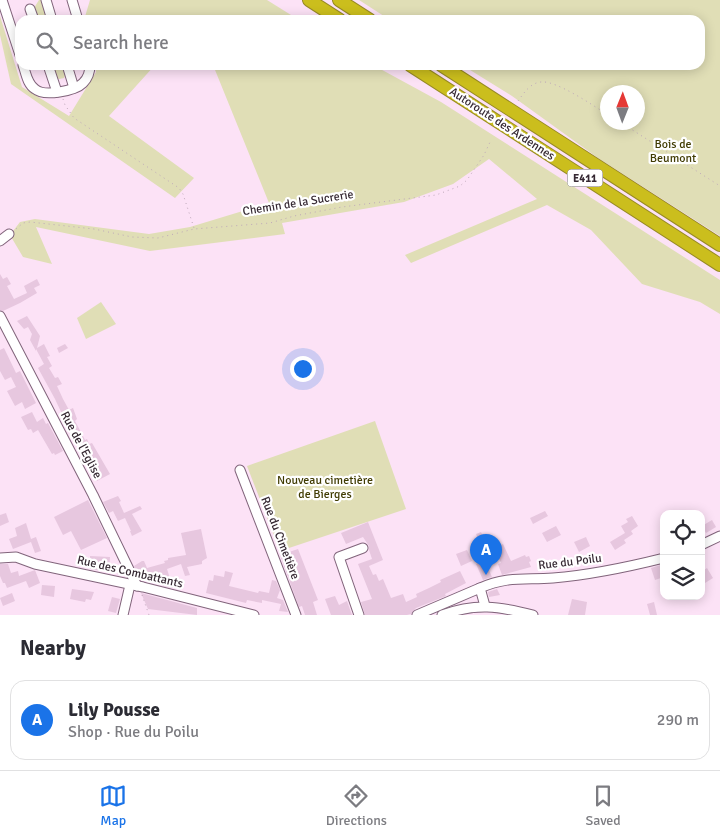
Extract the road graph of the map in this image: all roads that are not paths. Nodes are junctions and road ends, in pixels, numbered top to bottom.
1 (2, 0) edge
2 (46, 0) edge
3 (72, 0) edge
4 (339, 0) edge
5 (308, 1) edge
6 (30, 9) dead end
7 (32, 15) edge
8 (50, 15) edge
9 (76, 15) edge
10 (332, 15) edge
11 (362, 15) edge
12 (15, 40) edge
13 (24, 70) edge
14 (50, 70) edge
15 (69, 70) edge
16 (89, 70) edge
17 (418, 70) edge
18 (449, 70) edge
19 (74, 88) junction
20 (59, 92) junction
21 (10, 234) road end
22 (0, 241) edge
23 (720, 245) edge
24 (720, 265) edge
25 (0, 316) edge
26 (240, 470) dead end
27 (720, 536) edge
28 (705, 543) edge
29 (363, 548) dead end
30 (0, 558) edge
31 (660, 559) edge
32 (137, 586) junction
33 (480, 588) junction
34 (485, 606) junction
35 (470, 611) edge
36 (123, 615) edge
37 (251, 615) edge
38 (296, 615) edge
39 (359, 615) edge
40 (416, 615) edge
41 (442, 615) edge
42 (532, 615) edge

1 - 12 street
2 - 8 street
3 - 9 street
4 - 11 highway
5 - 10 highway
6 - 7 street
13 - 20 street
14 - 20 street
15 - 19 street
16 - 19 street
17 - 24 highway, Autoroute des Ardennes / E411
18 - 23 highway, Autoroute des Ardennes / E411
19 - 20 street
21 - 22 street
25 - 32 street, Rue de l'Eglise
26 - 38 street, Rue du Cimetière
27 - 28 street
29 - 39 street
30 - 32 street, Rue des Combattants
31 - 33 street, Rue du Poilu
32 - 36 street
32 - 37 street, Rue des Combattants
33 - 34 street
33 - 40 street, Rue du Poilu
34 - 35 street
34 - 42 street
35 - 41 street

